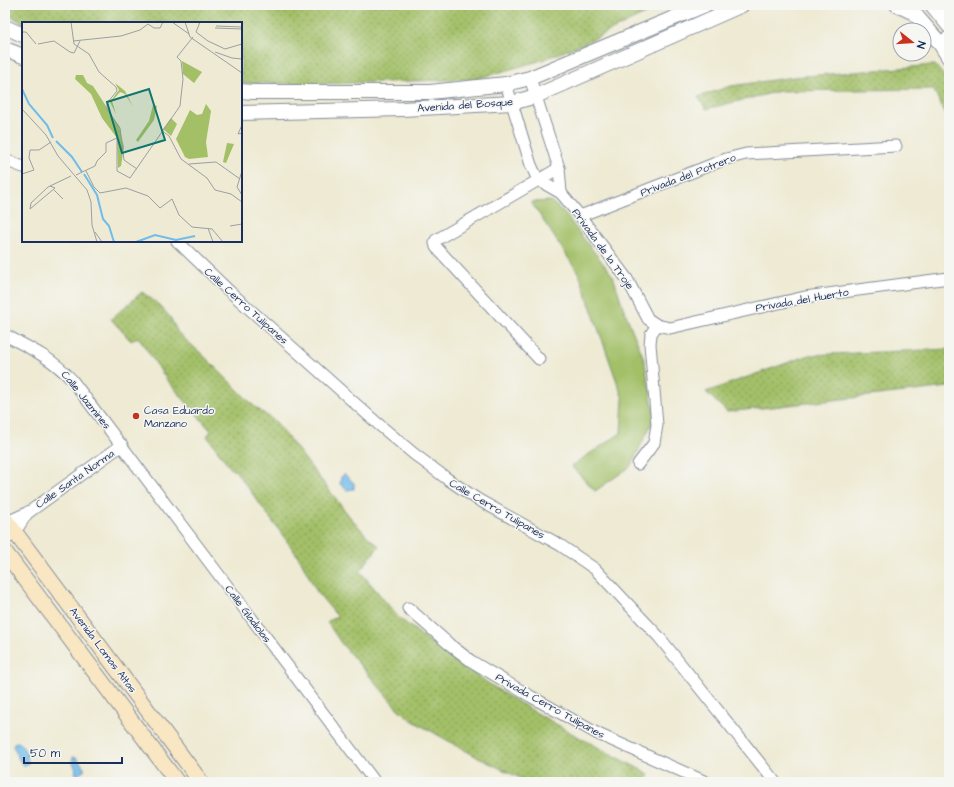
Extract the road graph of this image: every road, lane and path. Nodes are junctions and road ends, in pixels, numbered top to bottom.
1 (705, 5) edge
2 (742, 5) edge
3 (897, 5) edge
4 (932, 5) edge
5 (949, 26) edge
6 (5, 27) edge
7 (22, 35) edge
8 (944, 40) edge
9 (5, 49) edge
10 (22, 56) edge
11 (949, 58) edge
12 (530, 78) junction
13 (506, 84) junction
14 (242, 91) edge
15 (536, 96) junction
16 (512, 103) junction
17 (242, 113) edge
18 (896, 146) dead end
19 (5, 160) edge
20 (22, 167) edge
21 (559, 168) junction
22 (538, 180) junction
23 (562, 192) junction
24 (580, 216) junction
25 (178, 242) edge
26 (949, 278) edge
27 (657, 325) junction
28 (5, 335) edge
29 (538, 359) dead end
30 (122, 446) junction
31 (638, 464) dead end
32 (7, 527) edge
33 (5, 552) edge
34 (408, 608) dead end
35 (177, 782) edge
36 (201, 782) edge
37 (375, 782) edge
38 (706, 782) edge
39 (776, 782) edge

1 - 12 street, Avenida del Bosque
2 - 15 street, Avenida del Bosque
3 - 8 street
4 - 5 street
6 - 7 street
8 - 11 street
9 - 10 street
12 - 13 street, Avenida del Bosque
12 - 15 street, Privada de la Troje
13 - 14 street, Avenida del Bosque
13 - 16 street
15 - 16 street, Avenida del Bosque
15 - 21 street, Privada de la Troje
16 - 17 street, Avenida del Bosque
16 - 22 street
18 - 24 street, Privada del Potrero
19 - 20 street
21 - 22 street
21 - 23 street, Privada de la Troje
22 - 23 street, Privada de la Troje
22 - 29 street
23 - 24 street, Privada de la Troje
24 - 27 street, Privada de la Troje
25 - 39 street, Calle Cerro Tulipanes
26 - 27 street, Privada del Huerto
27 - 31 street
28 - 30 street, Calle Jazmines
30 - 32 street, Calle Santa Norma
30 - 37 street, Calle Gladiolas
32 - 36 main road, Avenida Lomas Altas
33 - 35 main road, Avenida Lomas Altas
34 - 38 street, Privada Cerro Tulipanes

